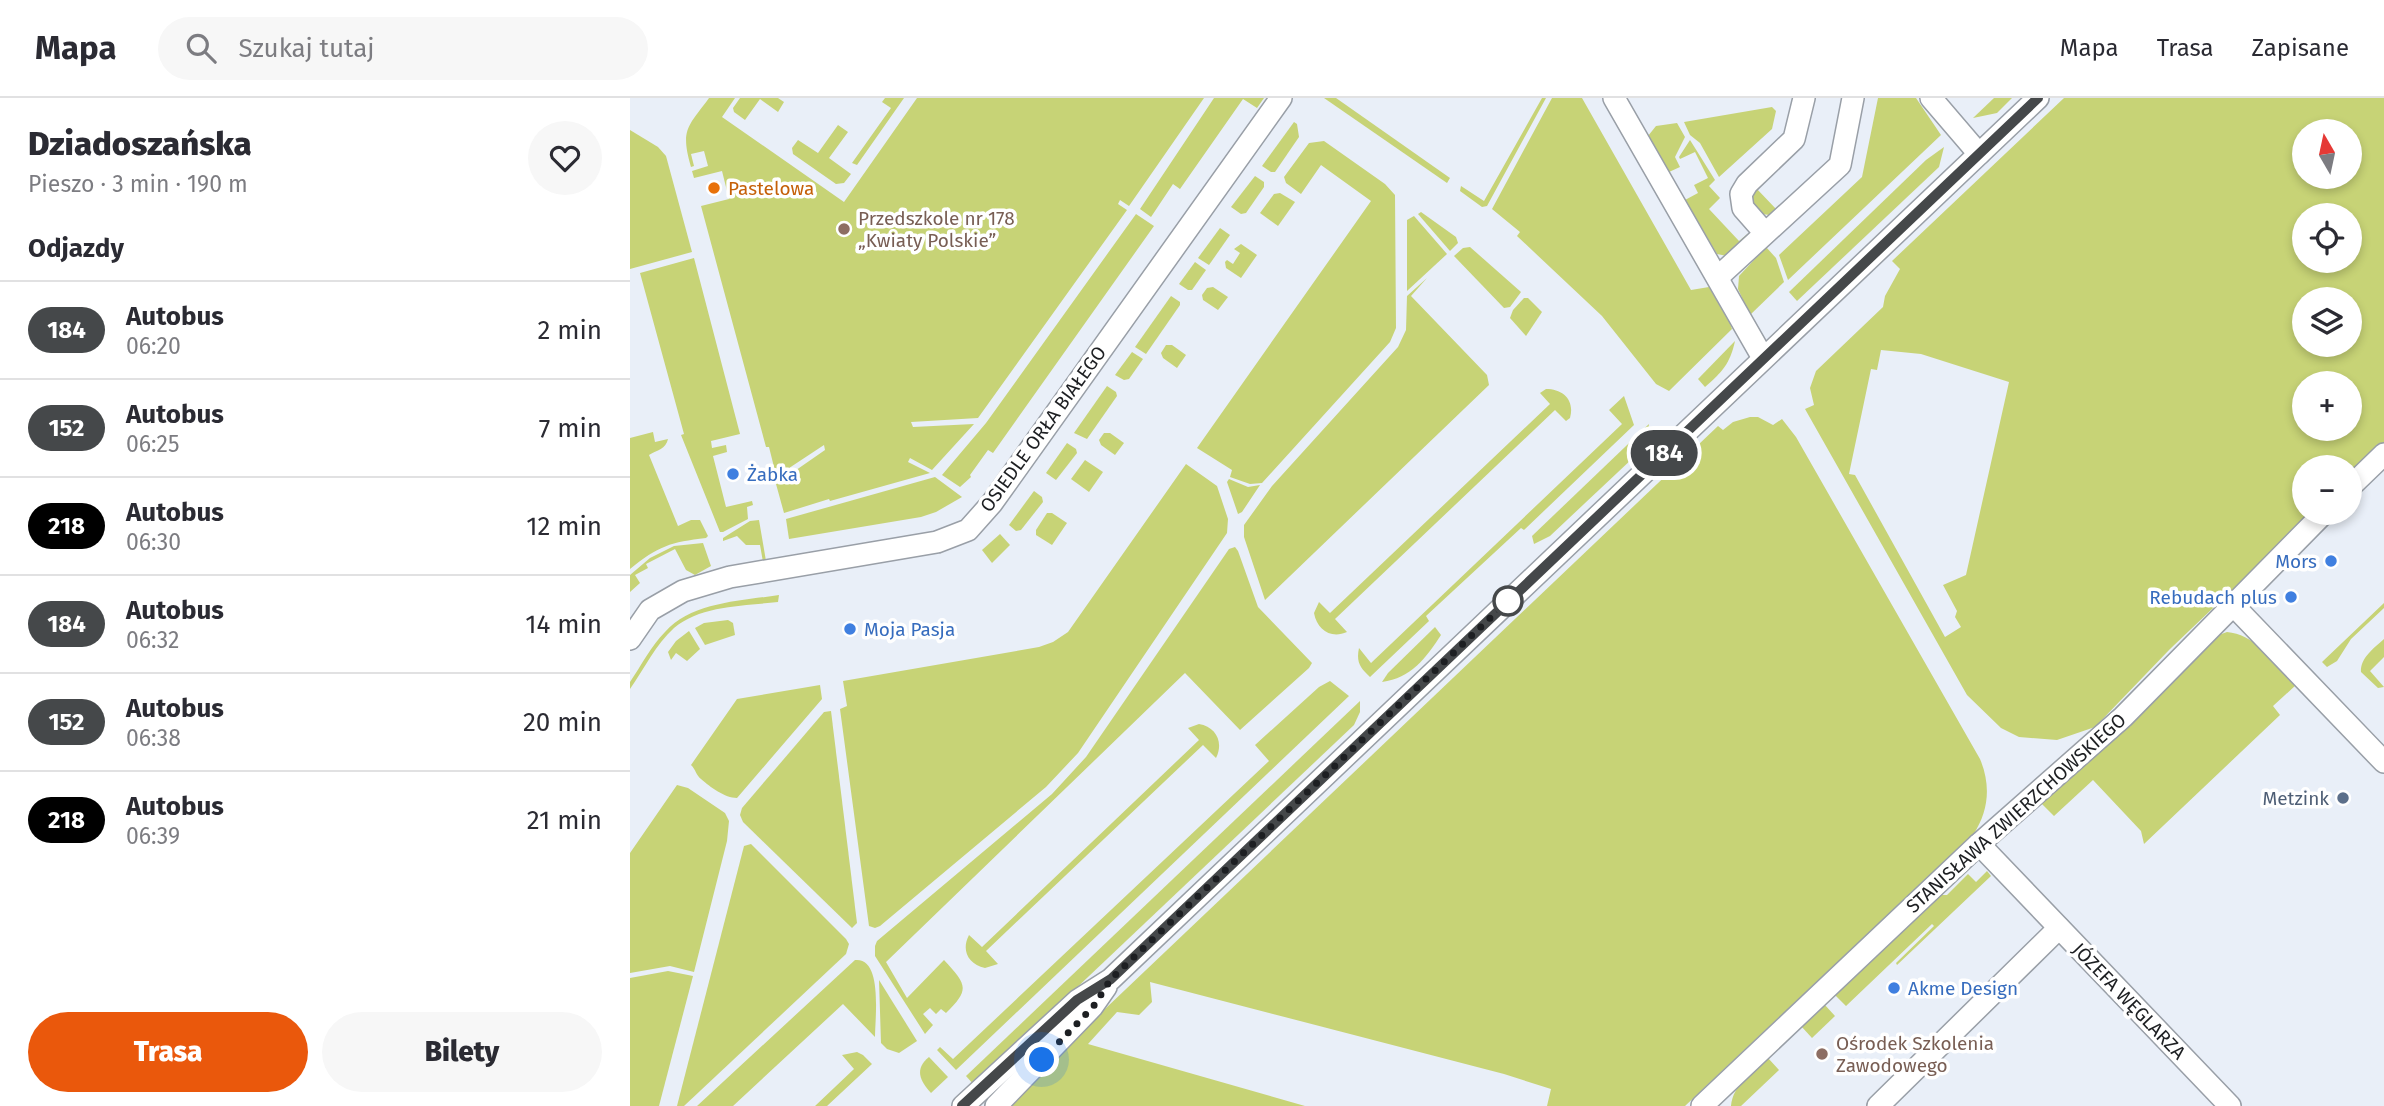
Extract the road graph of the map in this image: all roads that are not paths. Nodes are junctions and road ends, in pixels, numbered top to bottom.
1 (1281, 98) edge
2 (1614, 98) edge
3 (1804, 98) edge
4 (1853, 98) edge
5 (1931, 98) edge
6 (2038, 98) edge
7 (1979, 154) junction
8 (1765, 233) junction
9 (1718, 277) junction
10 (1763, 358) junction
11 (2384, 454) edge
12 (2362, 475) edge
13 (2312, 525) edge
14 (2232, 604) junction
15 (630, 639) edge
16 (2384, 762) edge
17 (1979, 844) junction
18 (2059, 928) junction
19 (1111, 979) junction
20 (1704, 1105) edge
21 (962, 1106) edge
22 (996, 1106) edge
23 (1878, 1106) edge
24 (2230, 1106) edge

1 - 15 street, OSIEDLE ORŁA BIAŁEGO
2 - 9 street
3 - 8 street
4 - 8 street
5 - 7 street
6 - 7 street
7 - 10 street
8 - 9 street
9 - 10 street
10 - 19 street
11 - 12 street
13 - 14 street, STANISŁAWA ZWIERZCHOWSKIEGO
14 - 16 street
14 - 17 street, STANISŁAWA ZWIERZCHOWSKIEGO
17 - 18 street
17 - 20 street, STANISŁAWA ZWIERZCHOWSKIEGO
18 - 23 street, JÓZEFA WĘGLARZA
18 - 24 street, JÓZEFA WĘGLARZA
19 - 21 street
19 - 22 street

